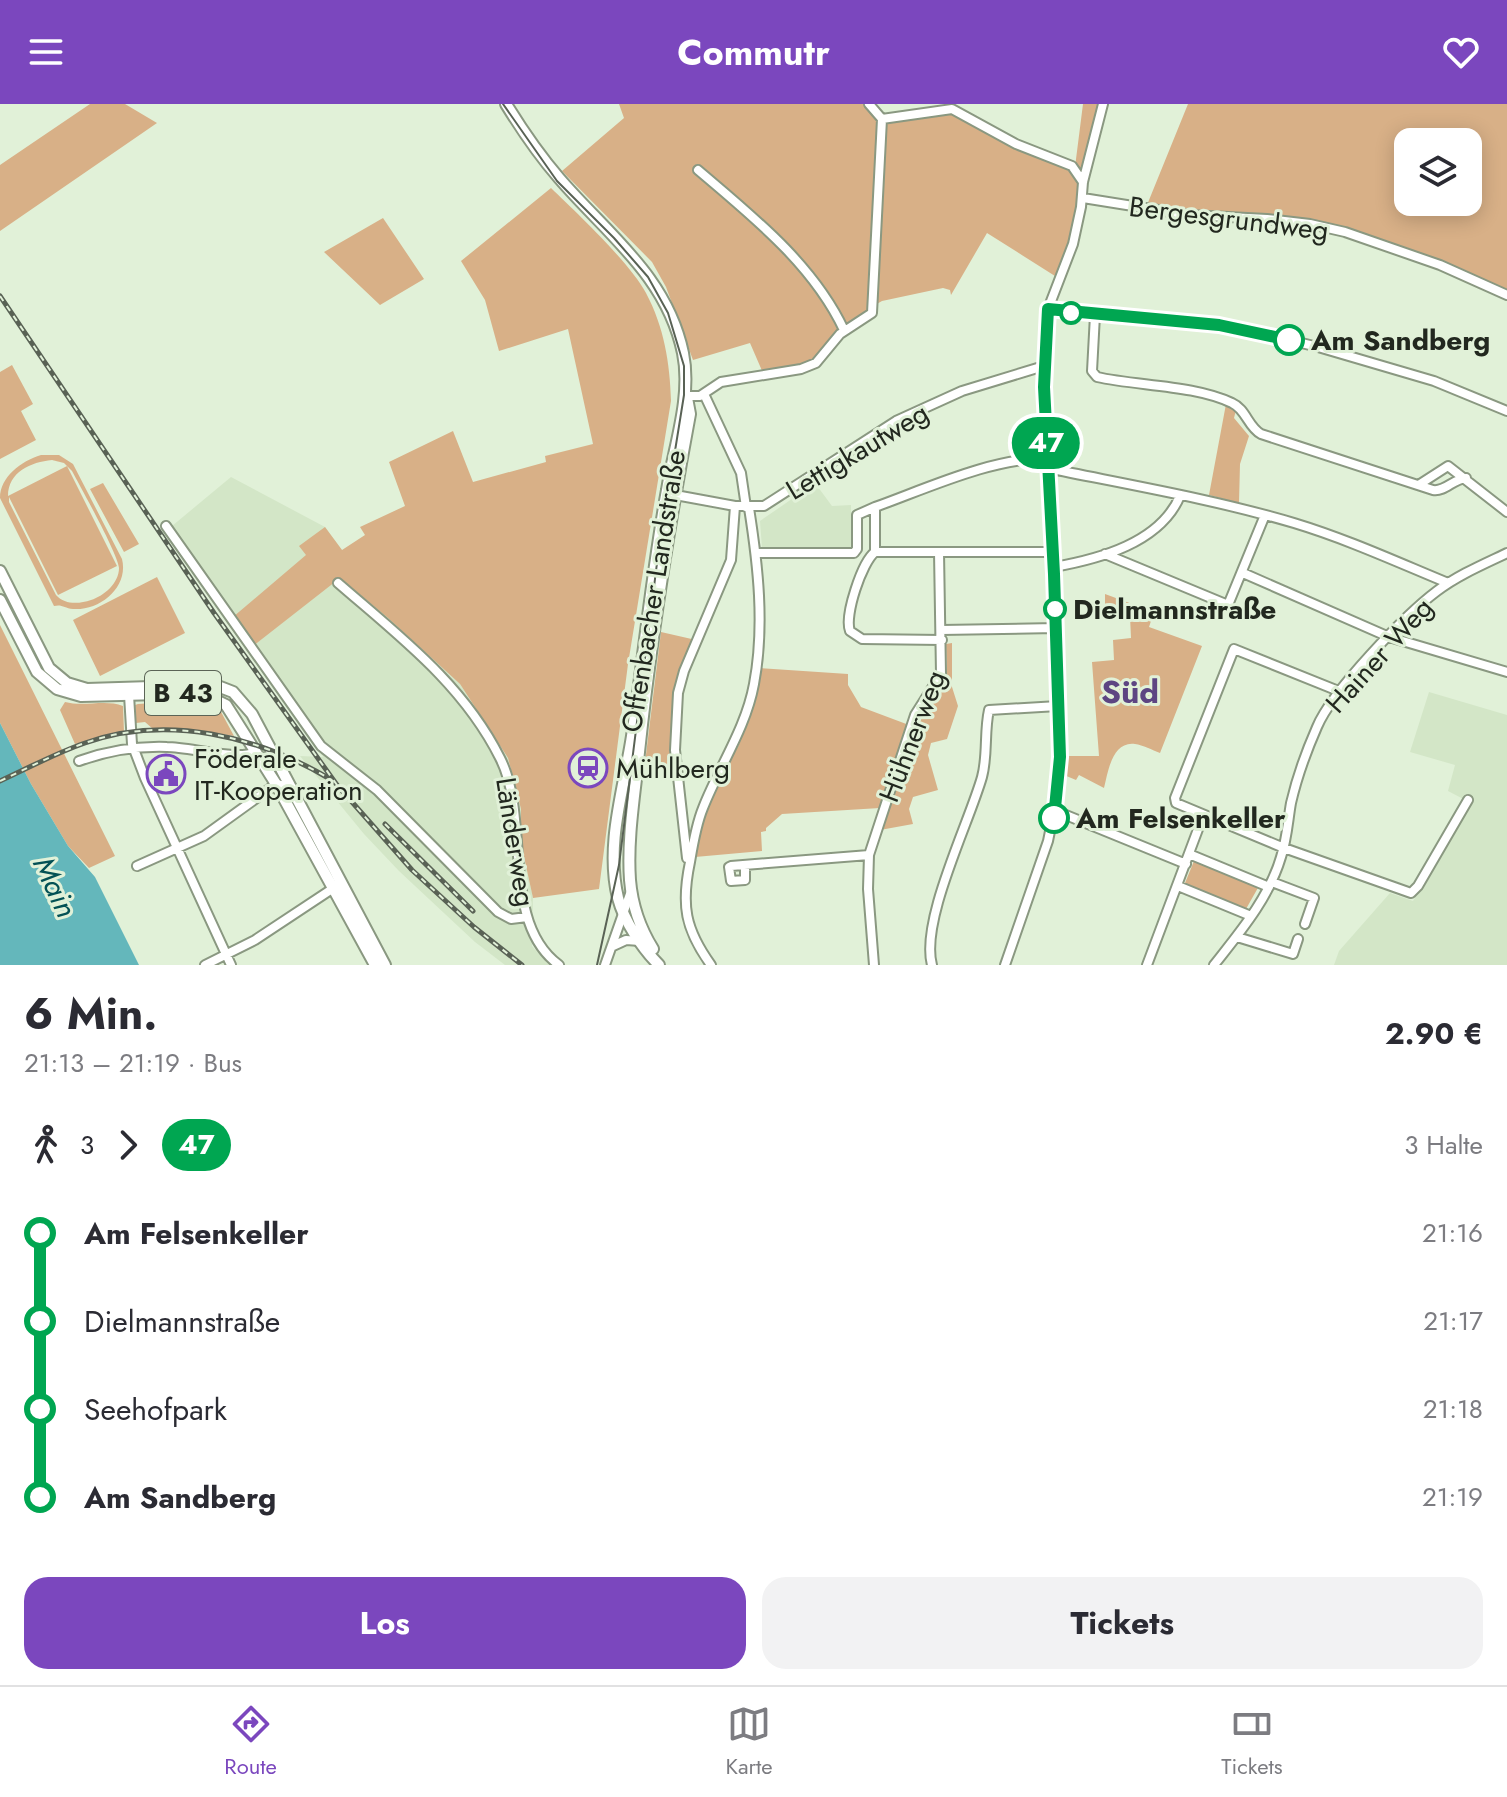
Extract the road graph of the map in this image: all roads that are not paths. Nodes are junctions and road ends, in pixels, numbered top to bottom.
1 (506, 104) edge
2 (869, 104) edge
3 (1103, 104) edge
4 (882, 119) junction
5 (698, 170) dead end
6 (1083, 182) junction
7 (1083, 198) junction
8 (1507, 295) edge
9 (1048, 309) junction
10 (1095, 315) junction
11 (844, 330) junction
12 (1044, 366) junction
13 (704, 394) junction
14 (686, 396) junction
15 (1507, 411) edge
16 (1047, 464) junction
17 (1466, 478) junction
18 (1420, 484) junction
19 (671, 495) junction
20 (1180, 496) junction
21 (735, 506) junction
22 (747, 507) junction
23 (875, 507) junction
24 (1507, 512) edge
25 (1265, 515) junction
26 (166, 526) dead end
27 (875, 552) junction
28 (939, 552) junction
29 (1051, 552) junction
30 (756, 553) junction
31 (1507, 553) edge
32 (1105, 554) junction
33 (1054, 567) junction
34 (0, 571) edge
35 (1243, 573) junction
36 (338, 583) dead end
37 (1448, 583) junction
38 (0, 600) edge
39 (1056, 628) junction
40 (942, 635) junction
41 (1389, 637) junction
42 (1507, 672) edge
43 (126, 692) junction
44 (1341, 692) junction
45 (1058, 706) junction
46 (231, 710) junction
47 (250, 710) junction
48 (134, 749) junction
49 (255, 752) junction
50 (79, 761) dead end
51 (631, 776) junction
52 (276, 784) junction
53 (290, 787) junction
54 (1468, 800) dead end
55 (1056, 811) junction
56 (1203, 816) junction
57 (1284, 848) junction
58 (177, 849) junction
59 (869, 855) junction
60 (1188, 859) junction
61 (745, 865) dead end
62 (137, 866) dead end
63 (689, 868) junction
64 (1270, 884) junction
65 (1178, 886) junction
66 (333, 888) junction
67 (632, 890) junction
68 (345, 891) junction
69 (624, 913) junction
70 (1251, 916) junction
71 (527, 917) junction
72 (1305, 924) dead end
73 (1237, 937) junction
74 (1298, 939) dead end
75 (640, 941) junction
76 (612, 947) junction
77 (226, 955) junction
78 (205, 965) edge
79 (231, 965) edge
80 (375, 965) edge
81 (385, 965) edge
82 (559, 965) edge
83 (605, 965) edge
84 (660, 965) edge
85 (711, 965) edge
86 (874, 965) edge
87 (932, 965) edge
88 (1005, 965) edge
89 (1147, 965) edge
90 (1214, 965) edge

1 - 14 main road, Offenbacher Landstraße
2 - 4 street
3 - 6 street
4 - 6 street
4 - 11 street
5 - 11 street
6 - 7 street
7 - 8 street, Bergesgrundweg
7 - 9 street
9 - 10 street
9 - 12 street
10 - 15 street
10 - 18 street
11 - 13 street
12 - 16 street
12 - 22 street, Lettigkautweg
13 - 14 street
13 - 22 street
14 - 19 main road, Offenbacher Landstraße
16 - 20 street
16 - 23 street
16 - 29 street
17 - 18 street
17 - 18 street
17 - 24 street
19 - 21 street, Lettigkautweg
19 - 51 main road, Offenbacher Landstraße
20 - 25 street
20 - 32 street
21 - 22 street, Lettigkautweg
21 - 63 street
22 - 30 street
23 - 27 street
23 - 30 street
25 - 35 street
25 - 37 street
26 - 71 street
27 - 28 street
27 - 40 street
28 - 29 street
28 - 40 street, Hühnerweg
29 - 33 street
30 - 63 street
31 - 37 street, Hainer Weg
32 - 33 street
32 - 35 street
33 - 39 street
34 - 43 main road, B 43
35 - 41 street
36 - 71 street, Länderweg
37 - 41 street, Hainer Weg
38 - 43 main road, B 43
39 - 40 street
39 - 45 street
40 - 59 street, Hühnerweg
41 - 42 street
41 - 44 street, Hainer Weg
43 - 46 main road, B 43
43 - 47 main road, B 43
43 - 48 street
44 - 56 street
44 - 57 street, Hainer Weg
45 - 55 street
45 - 87 street
46 - 47 main road
46 - 49 main road, B 43
47 - 53 main road, B 43
48 - 49 street
48 - 50 street
48 - 58 street
49 - 52 main road, B 43
51 - 67 main road, Offenbacher Landstraße
51 - 69 main road, Offenbacher Landstraße
52 - 53 street
52 - 58 street
52 - 66 main road, B 43
53 - 68 main road, B 43
54 - 57 street
55 - 60 street
55 - 88 street
56 - 57 street
56 - 60 street
57 - 64 street, Hainer Weg
58 - 62 street
58 - 77 street
59 - 61 street
59 - 86 street, Hühnerweg
60 - 64 street
60 - 65 street
63 - 85 street
64 - 70 street, Hainer Weg
64 - 72 street
65 - 70 street
65 - 89 street
66 - 68 street
66 - 77 street
66 - 80 main road, B 43
67 - 69 street
67 - 84 main road, Offenbacher Landstraße
68 - 81 main road, B 43
69 - 75 main road, Offenbacher Landstraße
69 - 76 street
70 - 73 street, Hainer Weg
71 - 82 street, Länderweg
73 - 74 street
73 - 90 street, Hainer Weg
75 - 76 street
75 - 84 main road, Offenbacher Landstraße
76 - 83 street
77 - 78 street
77 - 79 street

